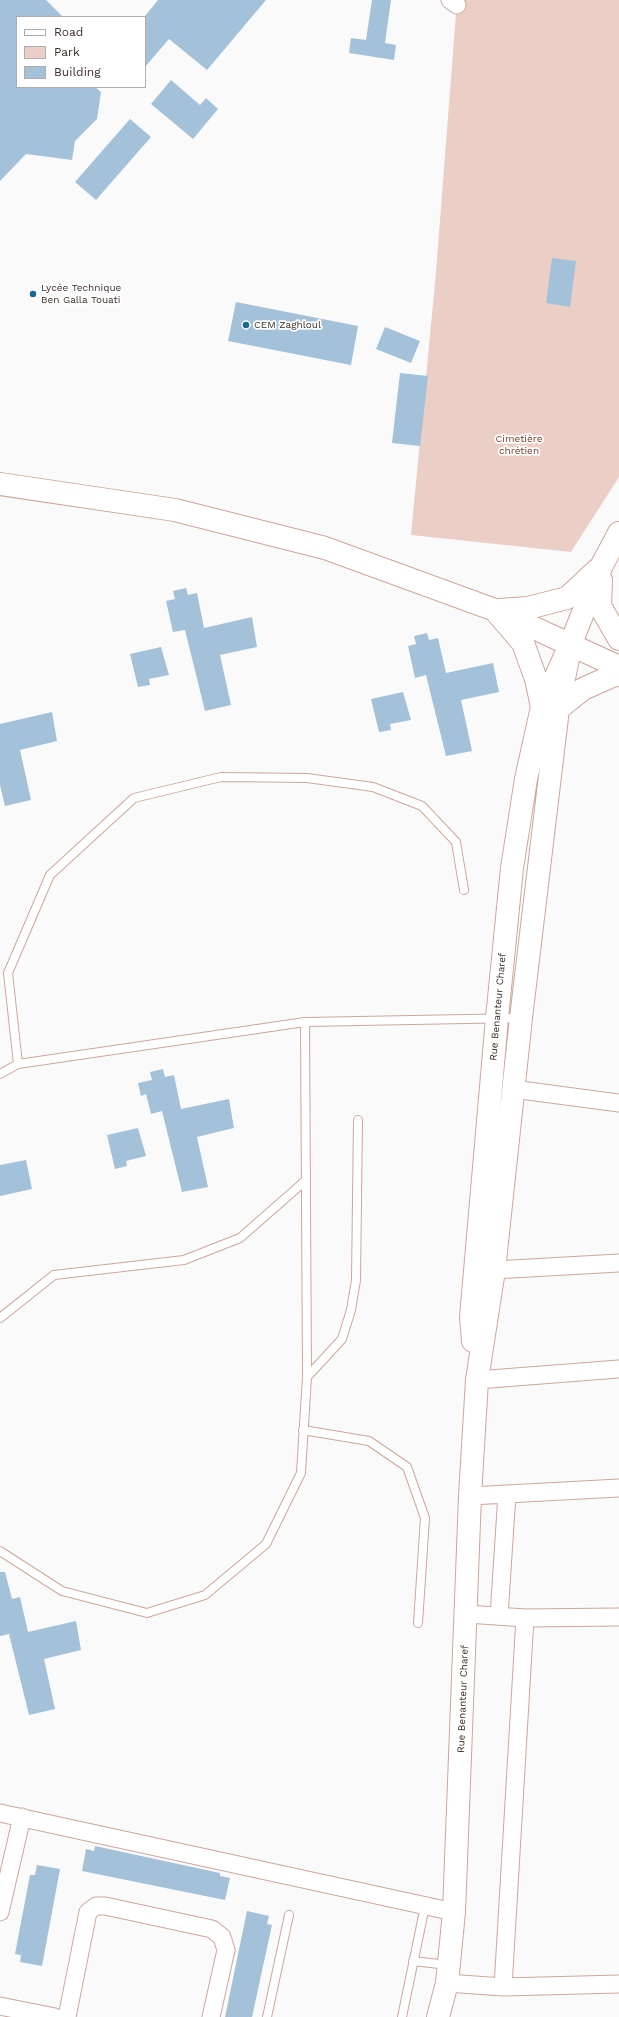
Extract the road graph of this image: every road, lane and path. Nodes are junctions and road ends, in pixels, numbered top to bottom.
1 (0, 484) edge
2 (619, 533) edge
3 (602, 564) junction
4 (495, 610) junction
5 (619, 639) edge
6 (571, 644) junction
7 (619, 654) edge
8 (619, 666) edge
9 (619, 675) edge
10 (550, 708) junction
11 (464, 890) dead end
12 (497, 1018) junction
13 (521, 1018) junction
14 (305, 1022) junction
15 (18, 1064) junction
16 (0, 1074) edge
17 (513, 1090) junction
18 (619, 1103) edge
19 (358, 1120) dead end
20 (305, 1181) junction
21 (619, 1264) edge
22 (494, 1270) junction
23 (0, 1318) edge
24 (619, 1369) edge
25 (307, 1377) junction
26 (477, 1380) junction
27 (303, 1430) junction
28 (619, 1488) edge
29 (507, 1494) junction
30 (470, 1496) junction
31 (0, 1551) edge
32 (467, 1614) junction
33 (499, 1616) junction
34 (526, 1618) junction
35 (619, 1618) edge
36 (418, 1622) dead end
37 (0, 1813) edge
38 (22, 1818) junction
39 (425, 1906) junction
40 (0, 1912) edge
41 (454, 1912) junction
42 (289, 1915) dead end
43 (414, 1961) junction
44 (448, 1974) junction
45 (619, 1984) edge
46 (503, 1987) junction
47 (0, 2006) edge
48 (54, 2017) edge
49 (68, 2017) edge
50 (211, 2017) edge
51 (267, 2017) edge
52 (402, 2017) edge
53 (438, 2017) edge

1 - 4 main road
2 - 3 main road, Rue Benanteur Charef
3 - 4 main road
3 - 5 main road
3 - 6 main road, Rue Benanteur Charef
4 - 6 main road
4 - 10 main road
6 - 7 main road
6 - 8 main road
6 - 10 main road, Rue Benanteur Charef
9 - 10 main road
10 - 12 main road, Rue Benanteur Charef
10 - 13 main road, Rue Benanteur Charef
11 - 15 lane
12 - 13 lane
12 - 14 lane
12 - 26 main road, Rue Benanteur Charef
13 - 17 main road, Rue Benanteur Charef
14 - 15 lane
14 - 20 lane
15 - 16 lane
17 - 18 street
17 - 22 main road, Rue Benanteur Charef
19 - 25 lane
20 - 23 lane
20 - 25 lane
21 - 22 street
22 - 26 main road, Rue Benanteur Charef
24 - 26 street
25 - 27 lane
26 - 30 main road, Rue Benanteur Charef
27 - 31 lane
27 - 36 lane
28 - 29 street
29 - 30 street
29 - 33 street
30 - 32 main road, Rue Benanteur Charef
32 - 33 street
32 - 41 main road, Rue Benanteur Charef
33 - 34 street
34 - 35 street
34 - 46 street
37 - 38 street
38 - 39 street
38 - 40 street
39 - 41 street
39 - 43 lane
41 - 44 main road, Rue Benanteur Charef
42 - 51 lane
43 - 44 lane
43 - 52 lane
44 - 46 street
44 - 53 main road, Rue Benanteur Charef
45 - 46 street
47 - 48 street
49 - 50 street

